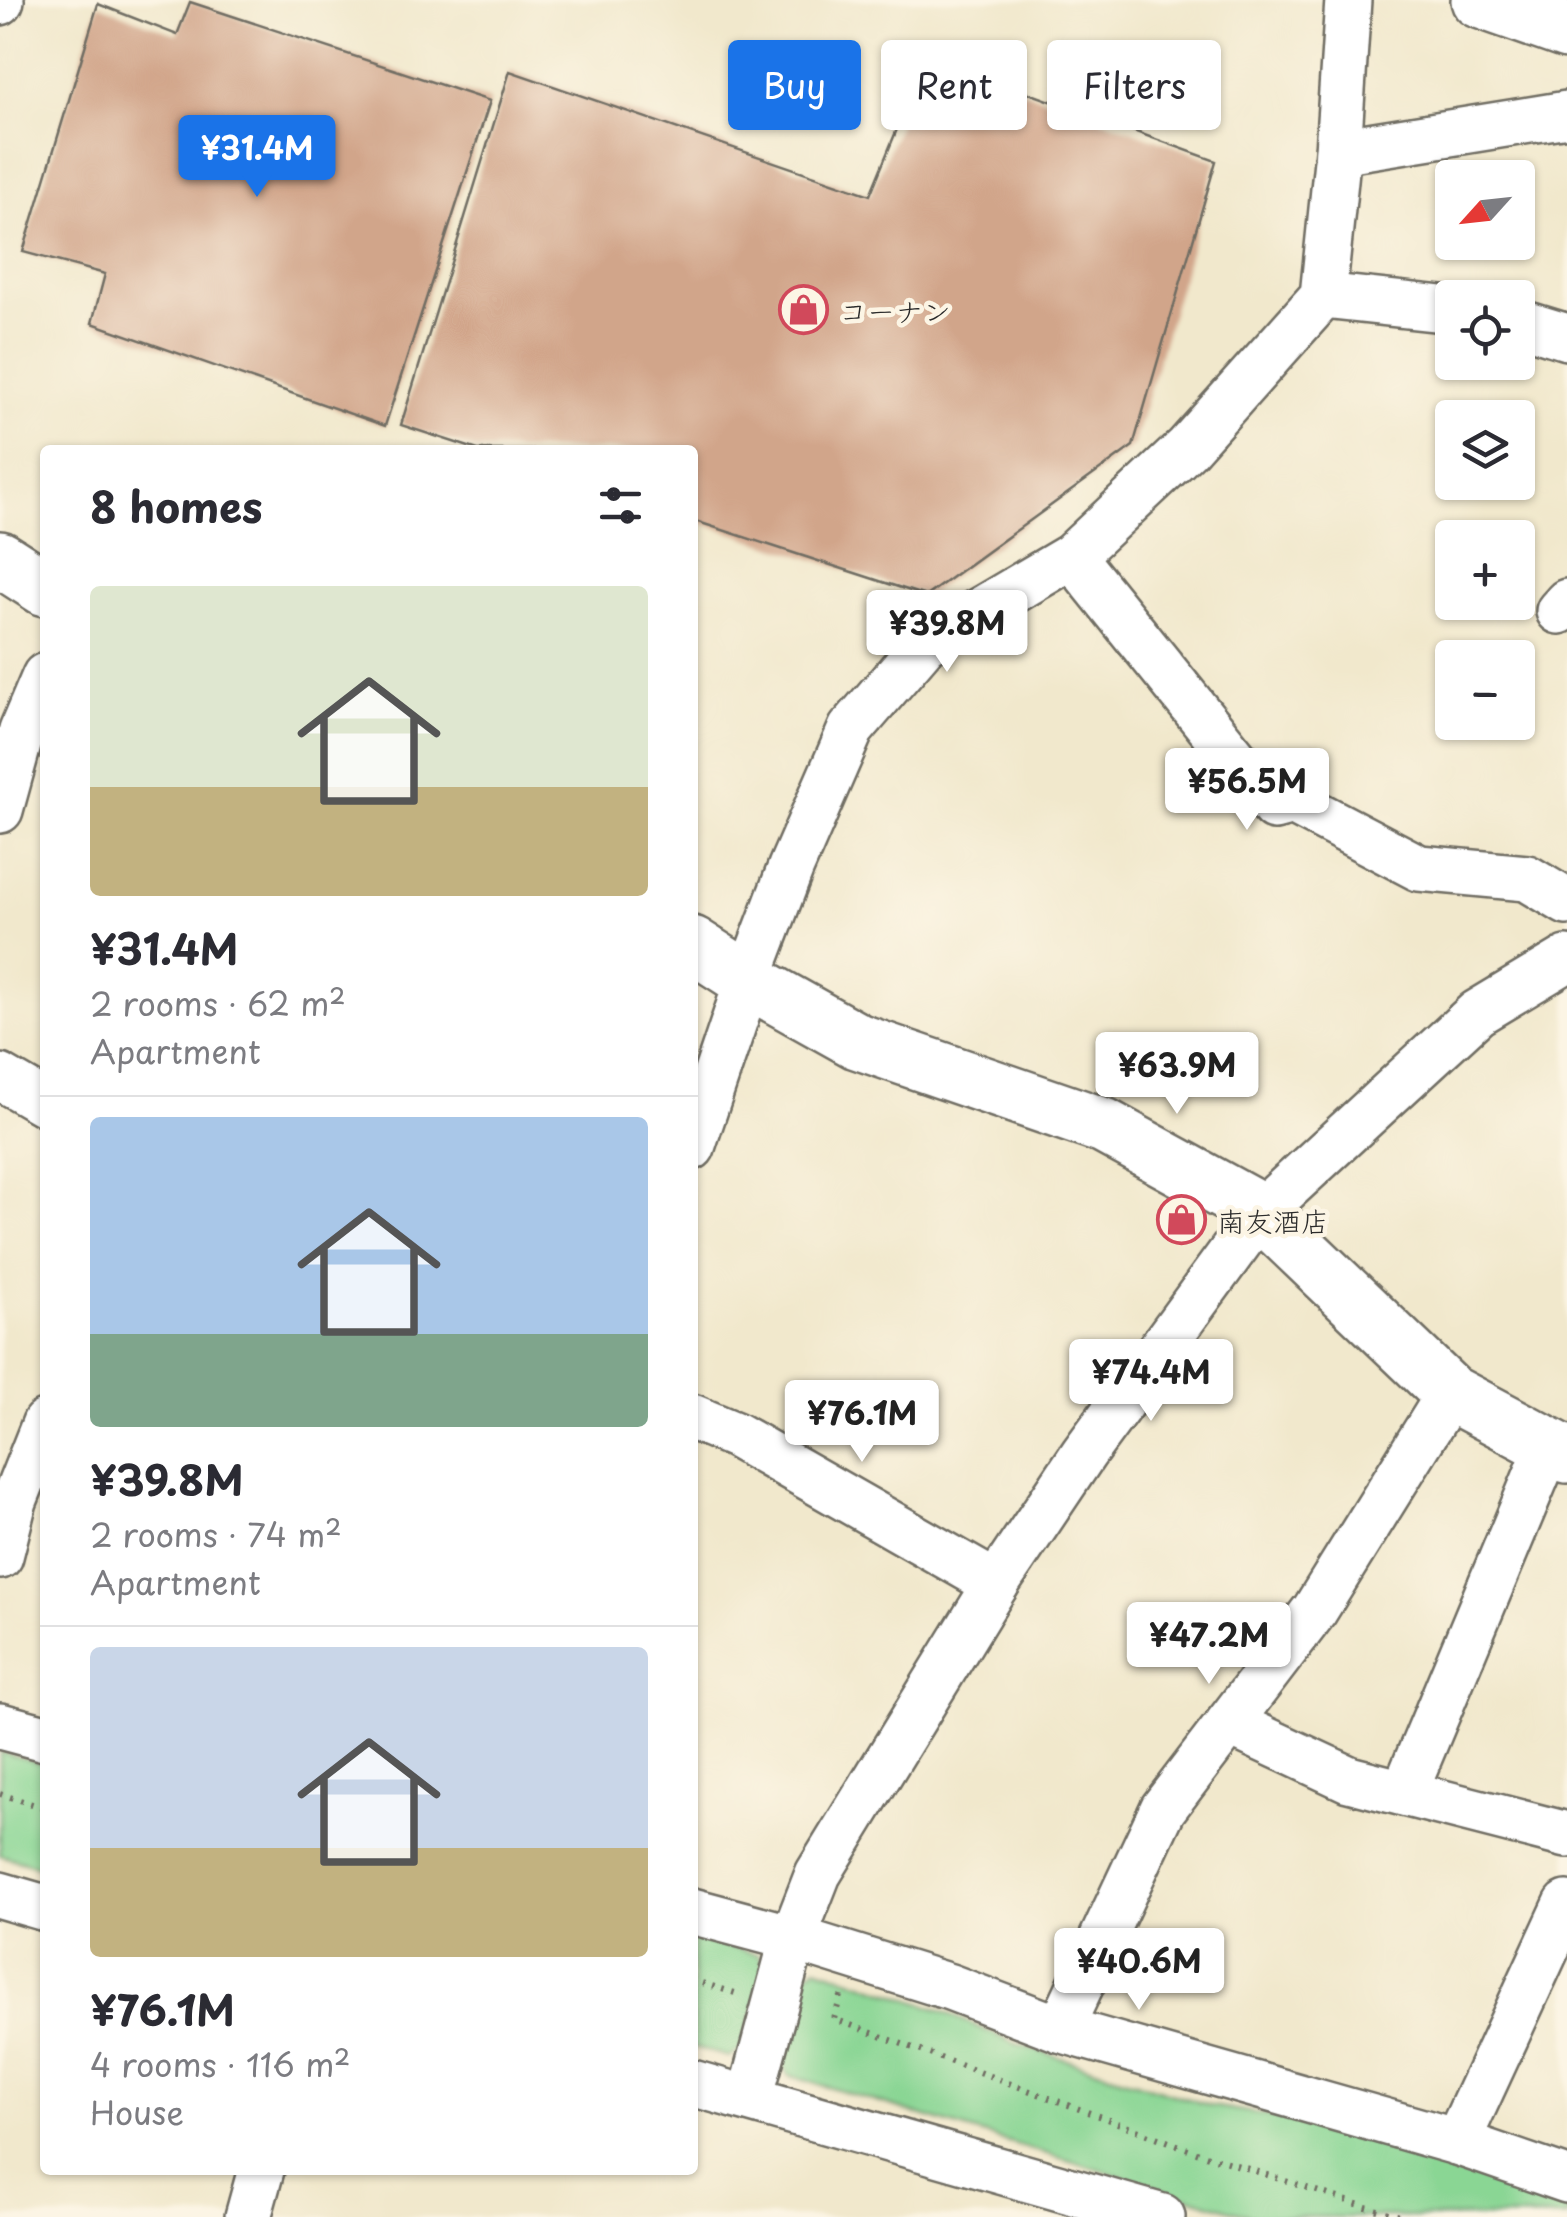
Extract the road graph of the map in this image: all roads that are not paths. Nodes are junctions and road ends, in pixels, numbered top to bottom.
1 (1348, 0) edge
2 (1478, 0) edge
3 (1567, 30) edge
4 (1567, 114) edge
5 (1338, 151) junction
6 (1323, 296) junction
7 (1435, 308) edge
8 (1535, 327) edge
9 (1567, 337) edge
10 (1072, 556) junction
11 (0, 559) edge
12 (40, 585) edge
13 (40, 688) edge
14 (0, 810) edge
15 (1567, 902) edge
16 (698, 948) edge
17 (1567, 960) edge
18 (748, 980) junction
19 (0, 1077) edge
20 (40, 1100) edge
21 (698, 1129) edge
22 (1261, 1212) junction
23 (1450, 1393) junction
24 (698, 1419) edge
25 (40, 1436) edge
26 (1558, 1452) edge
27 (0, 1556) edge
28 (996, 1584) junction
29 (1229, 1722) junction
30 (0, 1726) edge
31 (40, 1737) edge
32 (1404, 1793) junction
33 (1567, 1835) edge
34 (0, 1895) edge
35 (1567, 1904) edge
36 (40, 1907) edge
37 (698, 1913) edge
38 (793, 1938) junction
39 (1060, 2030) junction
40 (698, 2085) edge
41 (750, 2098) junction
42 (1457, 2142) junction
43 (260, 2175) edge
44 (1567, 2180) edge
45 (248, 2217) edge
46 (1162, 2217) edge

1 - 5 street
2 - 3 main road
4 - 5 street
5 - 6 street
6 - 7 street
6 - 10 street
8 - 9 street
10 - 15 street
10 - 18 street
11 - 12 main road
13 - 14 street
16 - 18 main road
17 - 22 street
18 - 21 street
18 - 22 main road
19 - 20 street
22 - 23 main road
22 - 28 street
23 - 26 main road
23 - 29 street
24 - 28 street
25 - 27 street
26 - 32 street
28 - 38 street
29 - 32 street
29 - 39 street
30 - 31 street
32 - 33 street
34 - 36 street
35 - 42 street
37 - 38 street
38 - 39 street
38 - 41 street
39 - 42 street
40 - 41 street
41 - 46 street
42 - 44 street
43 - 45 street

